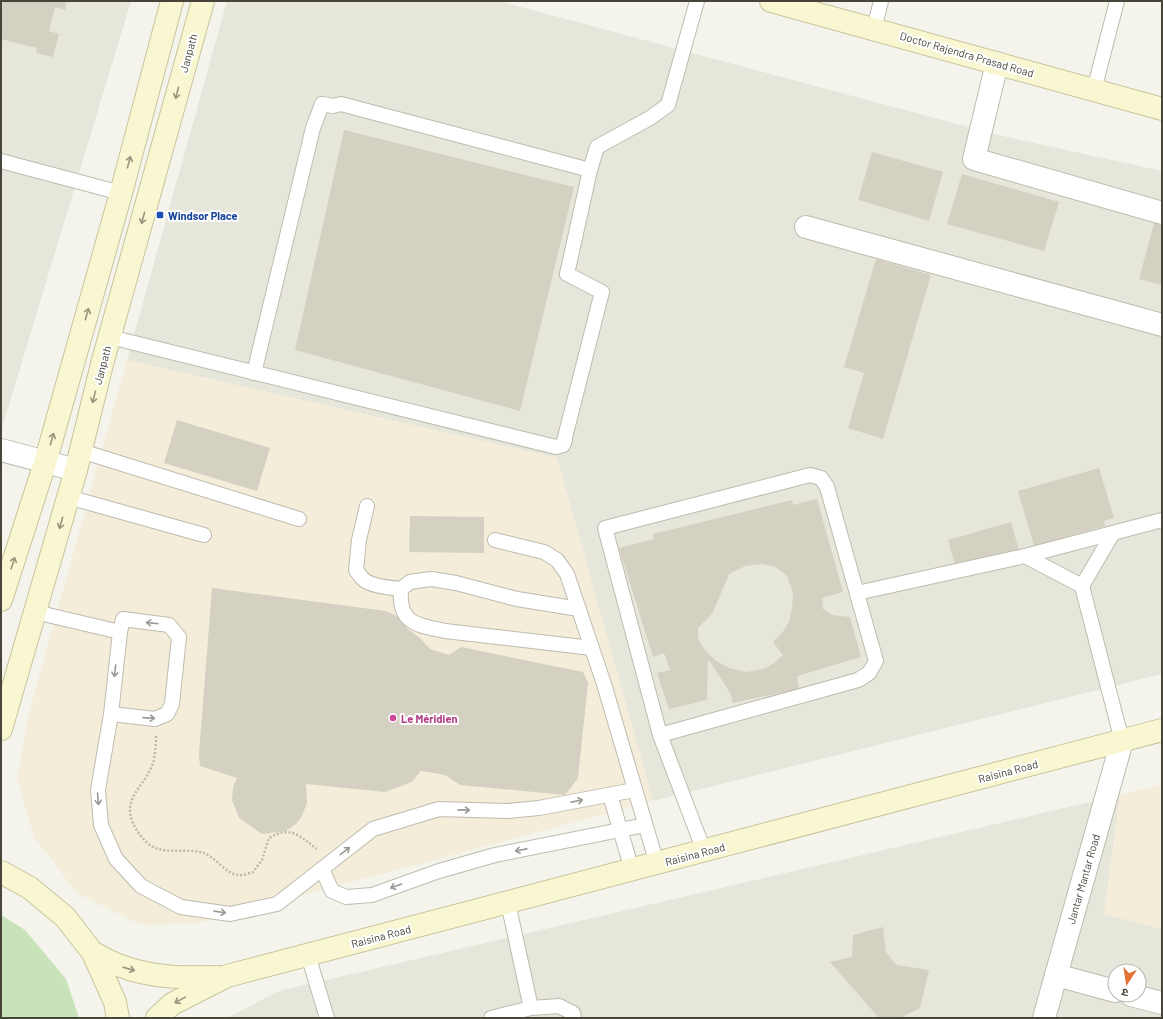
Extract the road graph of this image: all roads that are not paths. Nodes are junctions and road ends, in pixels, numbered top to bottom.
1 (172, 1) edge
2 (203, 1) edge
3 (697, 1) edge
4 (771, 1) edge
5 (881, 1) edge
6 (1117, 1) edge
7 (797, 4) edge
8 (874, 29) junction
9 (996, 63) junction
10 (1094, 90) junction
11 (1162, 108) edge
12 (1, 161) edge
13 (590, 170) junction
14 (120, 193) junction
15 (1162, 213) edge
16 (806, 227) dead end
17 (1162, 325) edge
18 (110, 337) junction
19 (254, 373) junction
20 (1, 450) edge
21 (78, 461) junction
22 (45, 463) junction
23 (68, 497) junction
24 (367, 506) dead end
25 (299, 519) dead end
26 (1162, 520) edge
27 (1113, 533) junction
28 (204, 535) dead end
29 (495, 540) dead end
30 (1025, 556) junction
31 (1082, 586) junction
32 (401, 589) junction
33 (857, 593) junction
34 (1, 600) edge
35 (579, 609) junction
36 (35, 612) junction
37 (120, 632) junction
38 (592, 648) junction
39 (110, 714) junction
40 (1, 729) edge
41 (1162, 730) edge
42 (660, 735) junction
43 (1122, 741) junction
44 (634, 790) junction
45 (610, 795) junction
46 (645, 825) junction
47 (620, 830) junction
48 (704, 851) junction
49 (657, 864) junction
50 (322, 869) junction
51 (632, 870) junction
52 (1, 872) edge
53 (508, 903) junction
54 (93, 953) junction
55 (308, 955) junction
56 (1056, 975) junction
57 (227, 976) junction
58 (1107, 989) edge
59 (1147, 999) edge
60 (1162, 1003) edge
61 (531, 1008) junction
62 (118, 1018) edge
63 (157, 1018) edge
64 (327, 1018) edge
65 (491, 1018) edge
66 (574, 1018) edge
67 (1044, 1018) edge

14 -> 1 main road
2 -> 18 main road, Janpath
3 - 13 lane
4 - 7 main road, Doctor Rajendra Prasad Road
5 - 8 lane
6 - 10 lane
7 - 8 main road, Doctor Rajendra Prasad Road
8 - 9 main road, Doctor Rajendra Prasad Road
9 - 10 main road, Doctor Rajendra Prasad Road
9 - 15 street
10 - 11 main road, Doctor Rajendra Prasad Road
12 - 14 lane
13 - 19 lane
13 - 19 lane
22 -> 14 main road
16 - 17 street
18 - 19 lane
18 -> 21 main road, Janpath
20 - 22 street
21 - 22 street
21 - 23 main road, Janpath
21 - 25 lane
34 -> 22 main road
23 - 28 lane
23 -> 36 main road, Janpath
24 - 32 lane
26 - 27 lane
27 - 30 lane
27 - 31 lane
29 - 35 lane
30 - 31 lane
30 - 33 lane
31 - 43 lane
32 - 35 lane
32 - 38 lane
33 - 42 lane
33 - 42 lane
35 - 38 lane
36 - 37 lane
36 - 40 main road, Janpath
37 -> 39 lane
39 -> 37 lane
38 - 44 lane
39 -> 50 lane
41 - 43 main road, Raisina Road
42 - 48 lane
43 - 48 main road, Raisina Road
43 - 56 street, Jantar Mantar Road
44 - 45 lane
44 - 46 lane
45 - 47 lane
50 -> 45 lane
46 - 47 lane
46 - 49 lane
47 -> 50 lane
47 - 51 lane
48 - 49 main road, Raisina Road
49 - 51 main road, Raisina Road
51 - 53 main road, Raisina Road
52 - 54 main road
53 - 55 main road, Raisina Road
53 - 61 lane
54 -> 57 main road, Raisina Road
54 - 62 main road
55 - 57 main road, Raisina Road
55 - 64 lane
56 - 58 street
56 - 67 street, Jantar Mantar Road
57 -> 63 main road, Raisina Road
59 - 60 street
61 - 65 lane
61 - 66 lane

